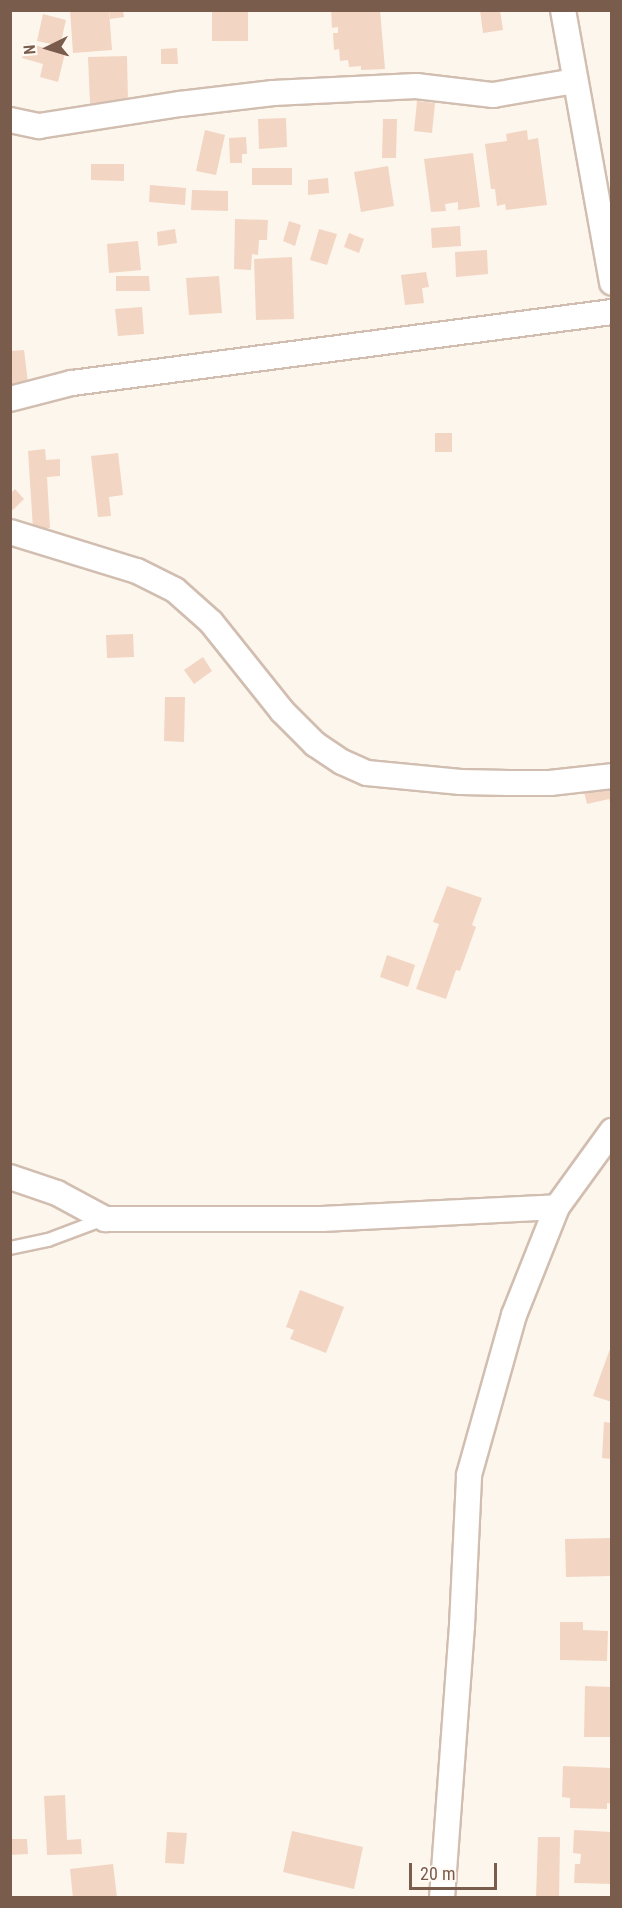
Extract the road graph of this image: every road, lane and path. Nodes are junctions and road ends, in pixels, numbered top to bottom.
1 (563, 10) edge
2 (575, 81) junction
3 (10, 120) edge
4 (612, 283) edge
5 (612, 312) edge
6 (10, 399) edge
7 (10, 532) edge
8 (612, 776) edge
9 (612, 1131) edge
10 (10, 1177) edge
11 (557, 1207) junction
12 (105, 1219) junction
13 (10, 1248) edge
14 (442, 1898) edge

1 - 2 street
2 - 3 street
2 - 4 street
5 - 6 street
7 - 8 street
9 - 11 street
10 - 12 street
11 - 12 street
11 - 14 street
12 - 13 lane

